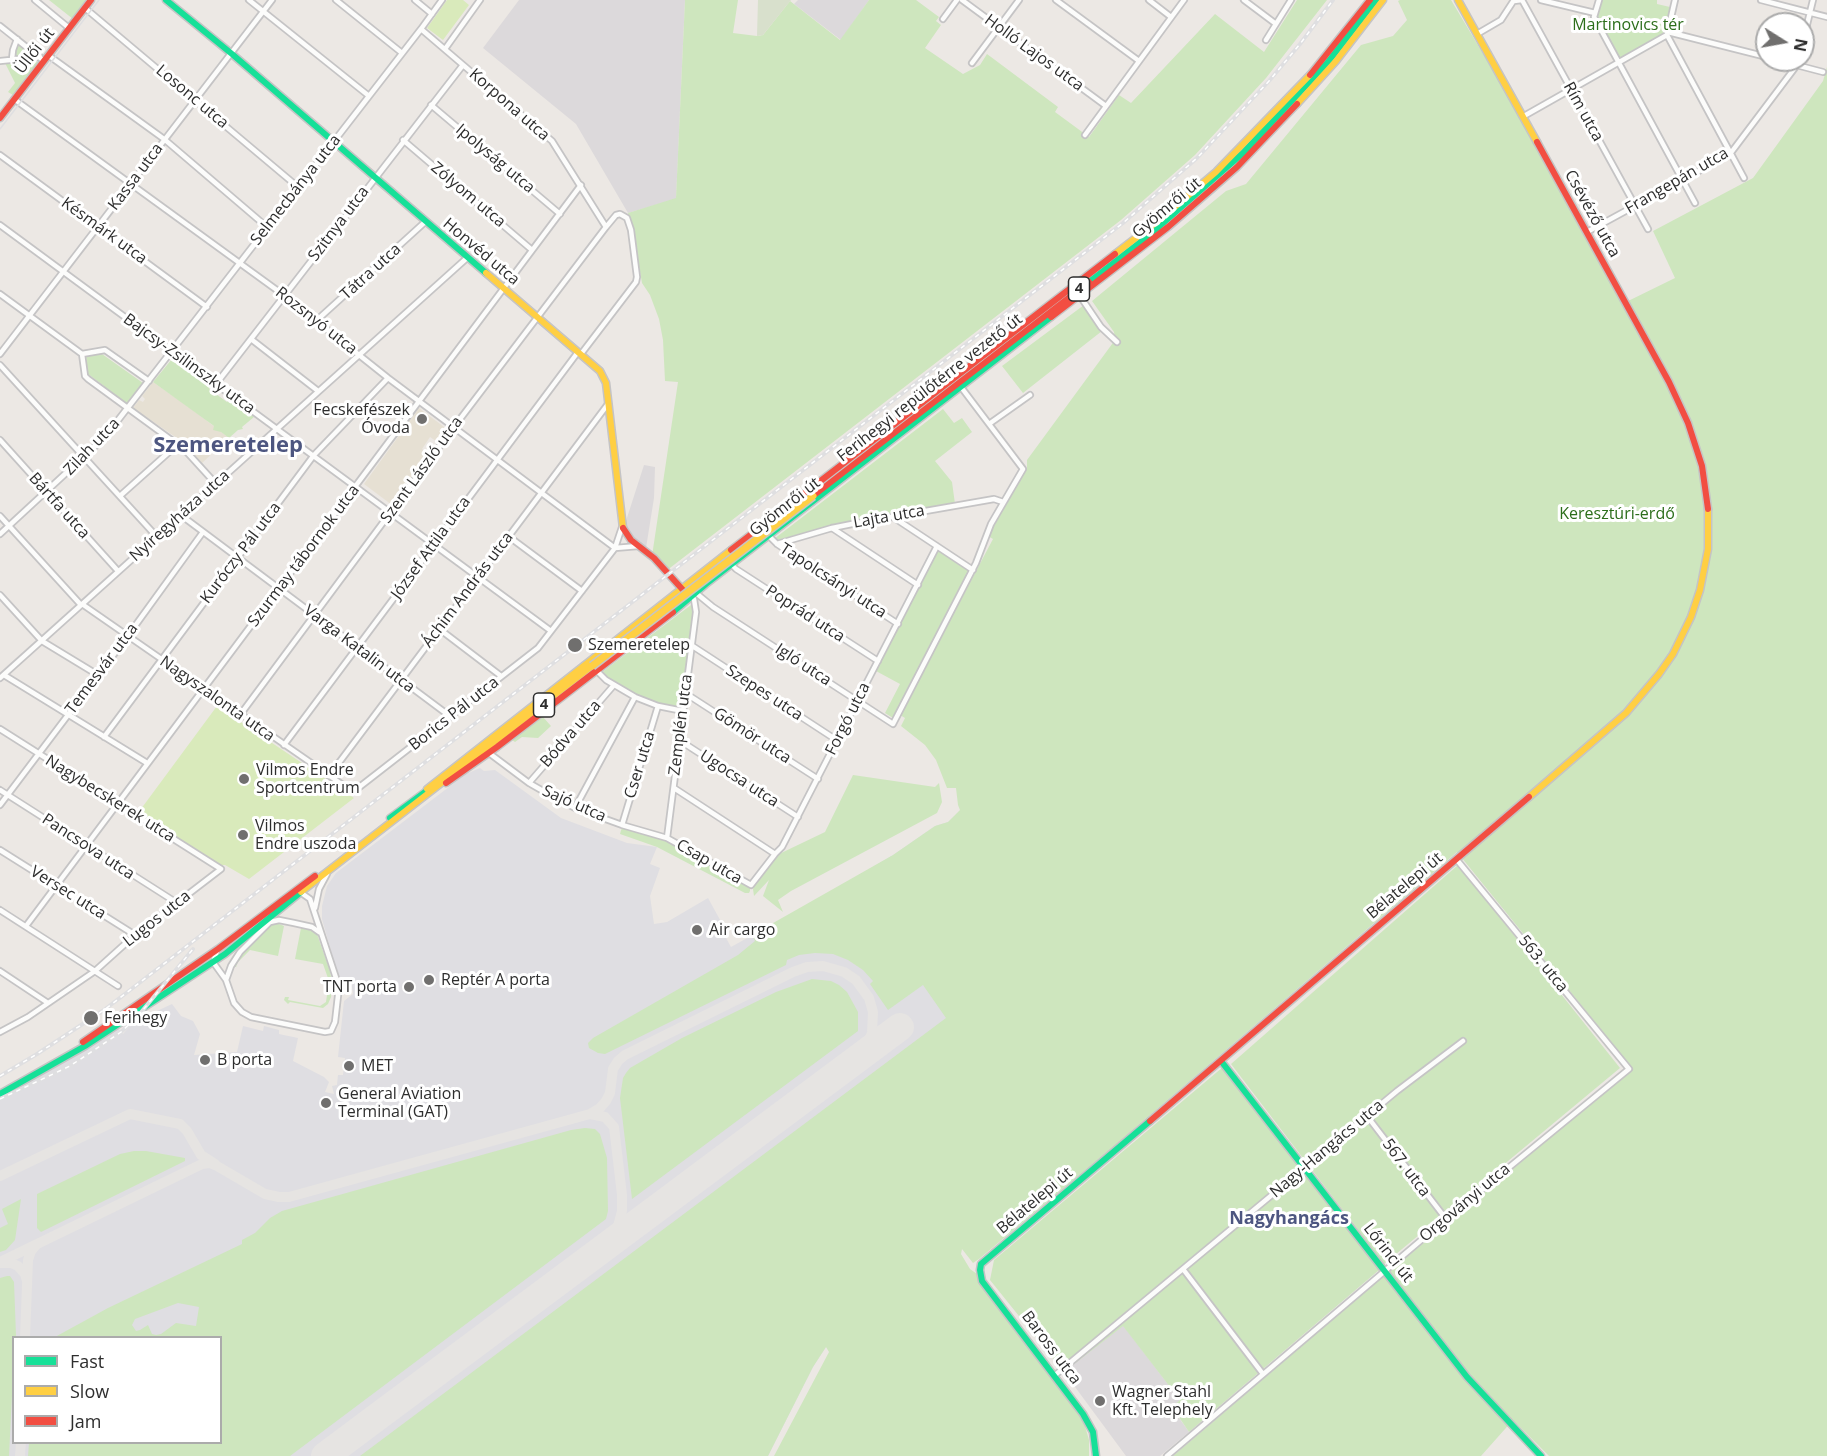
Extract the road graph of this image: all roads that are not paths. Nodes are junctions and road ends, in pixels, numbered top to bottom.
1 (35, 0) edge
2 (91, 0) edge
3 (166, 0) edge
4 (249, 0) edge
5 (272, 0) edge
6 (336, 0) edge
7 (415, 0) edge
8 (442, 0) edge
9 (480, 0) edge
10 (957, 0) edge
11 (962, 0) edge
12 (1019, 0) edge
13 (1056, 0) edge
14 (1149, 0) edge
15 (1184, 0) edge
16 (1244, 0) edge
17 (1292, 0) edge
18 (1370, 0) edge
19 (1458, 0) edge
20 (1514, 0) edge
21 (1522, 0) edge
22 (1541, 0) edge
23 (1599, 0) edge
24 (1676, 0) edge
25 (1761, 0) edge
26 (1813, 0) edge
27 (1382, 1) edge
28 (85, 8) junction
29 (263, 12) junction
30 (1595, 12) junction
31 (1810, 12) joint
32 (432, 14) junction
33 (1171, 17) junction
34 (943, 19) dead end
35 (1276, 24) junction
36 (0, 26) edge
37 (999, 27) junction
38 (69, 28) junction
39 (421, 29) junction
40 (1478, 34) junction
41 (1668, 34) junction
42 (17, 39) junction
43 (1266, 40) dead end
44 (445, 49) junction
45 (402, 53) junction
46 (232, 54) junction
47 (1755, 54) edge
48 (44, 58) junction
49 (12, 59) junction
50 (0, 61) edge
51 (1139, 61) junction
52 (972, 63) dead end
53 (1618, 63) junction
54 (463, 64) junction
55 (1815, 69) edge
56 (1791, 72) edge
57 (1823, 72) dead end
58 (1571, 90) junction
59 (369, 96) junction
60 (14, 99) junction
61 (195, 99) junction
62 (431, 105) junction
63 (1106, 106) junction
64 (1524, 116) junction
65 (0, 118) edge
66 (1085, 135) dead end
67 (164, 139) junction
68 (403, 140) junction
69 (333, 142) junction
70 (1730, 154) junction
71 (0, 155) edge
72 (375, 178) junction
73 (1744, 178) dead end
74 (1683, 180) junction
75 (131, 183) junction
76 (581, 185) junction
77 (298, 187) junction
78 (1695, 203) dead end
79 (1635, 206) junction
80 (560, 214) junction
81 (425, 222) junction
82 (0, 225) edge
83 (98, 226) junction
84 (267, 227) junction
85 (606, 227) junction
86 (1648, 230) dead end
87 (1587, 232) junction
88 (532, 250) junction
89 (468, 257) junction
90 (240, 263) junction
91 (63, 272) junction
92 (503, 288) junction
93 (0, 294) edge
94 (285, 296) junction
95 (1080, 296) junction
96 (207, 307) junction
97 (30, 315) junction
98 (537, 317) junction
99 (316, 321) junction
100 (251, 339) junction
101 (1117, 342) dead end
102 (172, 351) junction
103 (580, 353) junction
104 (0, 354) edge
105 (82, 354) junction
106 (360, 356) junction
107 (0, 365) edge
108 (388, 378) junction
109 (149, 381) junction
110 (216, 384) junction
111 (961, 387) junction
112 (318, 391) junction
113 (1030, 395) dead end
114 (420, 402) junction
115 (608, 404) junction
116 (128, 409) junction
117 (989, 424) junction
118 (454, 427) junction
119 (277, 429) junction
120 (0, 440) edge
121 (178, 444) junction
122 (1695, 444) joint
123 (314, 455) junction
124 (85, 456) junction
125 (497, 459) junction
126 (216, 484) junction
127 (356, 486) junction
128 (47, 491) junction
129 (542, 492) junction
130 (121, 495) junction
131 (1003, 502) junction
132 (391, 513) junction
133 (0, 516) edge
134 (182, 516) junction
135 (893, 517) junction
136 (9, 526) junction
137 (622, 527) junction
138 (832, 528) junction
139 (203, 532) junction
140 (0, 534) edge
141 (508, 536) junction
142 (769, 536) junction
143 (157, 537) junction
144 (434, 544) junction
145 (777, 544) junction
146 (639, 546) junction
147 (937, 546) junction
148 (615, 548) junction
149 (238, 557) junction
150 (732, 565) junction
151 (973, 570) junction
152 (118, 572) junction
153 (478, 577) junction
154 (918, 585) junction
155 (680, 586) junction
156 (280, 589) junction
157 (582, 591) junction
158 (0, 595) edge
159 (694, 597) junction
160 (703, 601) junction
161 (81, 605) junction
162 (696, 612) junction
163 (315, 615) junction
164 (898, 624) junction
165 (438, 628) junction
166 (551, 631) junction
167 (127, 637) junction
168 (42, 641) junction
169 (691, 645) junction
170 (358, 647) junction
171 (162, 660) junction
172 (878, 662) junction
173 (594, 668) junction
174 (2, 675) edge
175 (98, 675) junction
176 (501, 676) junction
177 (400, 680) junction
178 (614, 685) junction
179 (204, 689) junction
180 (685, 693) junction
181 (635, 698) junction
182 (857, 701) junction
183 (658, 706) junction
184 (683, 711) junction
185 (68, 715) junction
186 (240, 716) junction
187 (451, 717) junction
188 (0, 729) edge
189 (104, 737) junction
190 (679, 740) junction
191 (838, 741) junction
192 (284, 745) junction
193 (38, 753) junction
194 (489, 753) junction
195 (147, 764) junction
196 (329, 776) junction
197 (818, 778) junction
198 (529, 783) junction
199 (674, 788) junction
200 (0, 790) edge
201 (353, 792) joint
202 (8, 795) junction
203 (424, 795) junction
204 (118, 804) junction
205 (0, 805) edge
206 (575, 808) junction
207 (798, 817) junction
208 (622, 825) junction
209 (667, 838) junction
210 (86, 846) junction
211 (0, 850) edge
212 (775, 854) junction
213 (1457, 860) junction
214 (221, 869) joint
215 (329, 870) junction
216 (56, 885) junction
217 (751, 885) joint
218 (299, 891) junction
219 (177, 903) junction
220 (0, 911) edge
221 (315, 911) junction
222 (26, 926) junction
223 (320, 933) junction
224 (135, 935) junction
225 (219, 949) junction
226 (213, 962) junction
227 (0, 971) edge
228 (95, 971) junction
229 (226, 980) junction
230 (118, 986) dead end
231 (48, 1003) junction
232 (0, 1032) edge
233 (1463, 1041) dead end
234 (1221, 1060) junction
235 (1629, 1069) joint
236 (0, 1089) edge
237 (0, 1094) edge
238 (1367, 1116) junction
239 (1304, 1167) junction
240 (1446, 1219) junction
241 (1183, 1269) junction
242 (980, 1270) joint
243 (1385, 1271) junction
244 (1263, 1374) junction
245 (1054, 1376) junction
246 (1095, 1445) junction
247 (1096, 1456) edge
248 (1101, 1456) edge
249 (1167, 1456) edge
250 (1541, 1456) edge

1 - 38 street
2 - 28 main road, Üllői út
3 - 46 main road, Honvéd utca
4 - 29 street
5 - 29 street, Kassa utca
6 - 45 street
7 - 32 street
8 - 32 street, Selmecbánya utca
9 - 44 street
10 - 34 street
11 - 37 street, Holló Lajos utca
12 - 37 street
13 - 51 street
14 - 33 street
15 - 33 street
16 - 35 street
17 - 35 street
18 - 155 main road, Gyömrői út
19 - 40 main road, Csévéző utca
20 - 21 street, Rím utca
20 - 40 street
21 - 58 street, Rím utca
22 - 30 street
23 - 30 street
24 - 41 street
25 - 31 street
26 - 31 street
27 - 95 main road, Gyömrői út
27 - 173 main road, Ferihegyi repülőtérre vezető út / 4, bridge
28 - 38 main road, Üllői út
28 - 61 street, Losonc utca
29 - 46 street, Kassa utca
29 - 59 street
30 - 53 street
32 - 39 street, Selmecbánya utca
33 - 51 street
35 - 43 street
36 - 42 street
37 - 52 street
37 - 63 street, Holló Lajos utca
38 - 48 main road, Üllői út
39 - 44 street, Korpona utca
39 - 45 street, Selmecbánya utca
40 - 64 main road, Csévéző utca
41 - 47 street
41 - 53 street
41 - 70 street
42 - 48 street
42 - 49 street
44 - 54 street, Korpona utca
45 - 59 street, Selmecbánya utca
46 - 61 street, Kassa utca
46 - 69 main road, Honvéd utca
48 - 49 street
48 - 60 main road, Üllői út
48 - 67 street
49 - 50 street
51 - 63 street
53 - 58 street
53 - 74 street
54 - 62 street, Szitnya utca
54 - 76 street, Korpona utca
55 - 57 street
56 - 70 street, Frangepán utca
58 - 64 street
58 - 79 street, Rím utca
59 - 69 street, Selmecbánya utca
60 - 65 main road, Üllői út
60 - 75 street, Rozsnyó utca
61 - 67 street, Kassa utca
61 - 77 street, Losonc utca
62 - 68 street, Szitnya utca
62 - 80 street, Ipolyság utca
63 - 66 street
64 - 87 main road, Csévéző utca
67 - 75 street, Kassa utca
67 - 84 street
68 - 72 street, Szitnya utca
68 - 88 street, Zólyom utca
69 - 72 main road, Honvéd utca
69 - 77 street, Selmecbánya utca
70 - 73 street
70 - 74 street, Frangepán utca
71 - 83 street, Késmárk utca
72 - 81 main road, Honvéd utca
72 - 94 street, Szitnya utca
74 - 78 street
74 - 79 street, Frangepán utca
75 - 83 street, Kassa utca
75 - 90 street, Rozsnyó utca
76 - 80 street, Szurmay tábornok utca
76 - 85 street, Korpona utca
77 - 84 street, Selmecbánya utca
79 - 86 street, Rím utca
79 - 87 street, Frangepán utca
80 - 88 street, Szurmay tábornok utca
81 - 89 main road, Honvéd utca
81 - 99 street, Tátra utca
82 - 91 street, Bajcsy-Zsilinszky utca
83 - 91 street, Kassa utca
83 - 96 street, Késmárk utca
84 - 90 street, Selmecbánya utca
85 - 98 street, Szent László utca
85 - 103 street, József Attila utca
87 - 122 main road, Csévéző utca
88 - 92 street, Szurmay tábornok utca
89 - 92 main road, Honvéd utca
89 - 106 street, Nyíregyháza utca
90 - 94 street, Rozsnyó utca
90 - 96 street, Selmecbánya utca
91 - 97 street, Kassa utca
91 - 102 street, Bajcsy-Zsilinszky utca
92 - 98 main road, Honvéd utca
92 - 114 street, Szurmay tábornok utca
93 - 97 street
94 - 99 street, Rozsnyó utca
94 - 100 street, Szitnya utca
95 - 101 street
95 - 111 main road, Gyömrői út
96 - 102 street, Selmecbánya utca
97 - 104 street, Kassa utca
97 - 105 street
98 - 103 main road, Honvéd utca
98 - 118 street, Szent László utca
99 - 106 street, Rozsnyó utca
100 - 110 street, Szitnya utca
100 - 112 street
102 - 109 street, Zilah utca
102 - 110 street, Bajcsy-Zsilinszky utca
103 - 115 main road, Honvéd utca
103 - 125 street, József Attila utca
105 - 109 street
105 - 116 street
106 - 108 street, Rozsnyó utca
106 - 112 street, Nyíregyháza utca
107 - 124 street
108 - 114 street, Rozsnyó utca
108 - 123 street, Kuróczy Pál utca
109 - 116 street, Zilah utca
110 - 119 street, Bajcsy-Zsilinszky utca
111 - 117 street
111 - 142 main road, Gyömrői út
112 - 119 street, Nyíregyháza utca
113 - 117 street
114 - 118 street, Rozsnyó utca
114 - 127 street, Szurmay tábornok utca
115 - 129 street, Áchim András utca
115 - 137 main road, Honvéd utca
116 - 121 street
116 - 124 street, Zilah utca
117 - 131 street
118 - 125 street, Rozsnyó utca
118 - 132 street, Szent László utca
119 - 123 street, Bajcsy-Zsilinszky utca
119 - 126 street, Nyíregyháza utca
120 - 128 street, Bártfa utca
121 - 126 street
121 - 130 street
122 - 213 main road, Bélatelepi út
123 - 127 street, Bajcsy-Zsilinszky utca
123 - 149 street, Kuróczy Pál utca
124 - 128 street, Zilah utca
124 - 130 street
125 - 129 street, Rozsnyó utca
125 - 144 street, József Attila utca
126 - 134 street, Nyíregyháza utca
127 - 132 street, Bajcsy-Zsilinszky utca
127 - 156 street, Szurmay tábornok utca
128 - 136 street, Zilah utca
128 - 152 street, Bártfa utca
129 - 141 street, Áchim András utca
129 - 148 street, Rozsnyó utca
130 - 143 street
131 - 135 street, Lajta utca
131 - 151 street
132 - 144 street, Bajcsy-Zsilinszky utca
132 - 163 street, Szent László utca
133 - 136 street, Nagyszalonta utca
134 - 139 street, Varga Katalin utca
134 - 143 street, Nyíregyháza utca
135 - 138 street, Lajta utca
135 - 147 street
136 - 140 street, Zilah utca
136 - 161 street, Nagyszalonta utca
137 - 146 main road
137 - 148 street
138 - 145 street, Lajta utca
138 - 154 street
139 - 149 street, Varga Katalin utca
139 - 167 street, Temesvár utca
141 - 153 street, Áchim András utca
141 - 157 street
142 - 145 street, Tapolcsányi utca
142 - 150 main road, Gyömrői út
143 - 152 street, Nyíregyháza utca
144 - 153 street, Bajcsy-Zsilinszky utca
144 - 170 street, József Attila utca
145 - 164 street, Tapolcsányi utca
146 - 148 street
146 - 155 main road
147 - 151 street
147 - 154 street, Forgó utca
148 - 157 street, Borics Pál utca
149 - 156 street, Varga Katalin utca
149 - 171 street, Kuróczy Pál utca
150 - 159 main road, Gyömrői út
150 - 172 street, Poprád utca
151 - 182 street, Igló utca
152 - 161 street, Nyíregyháza utca
153 - 165 street, Áchim András utca
153 - 166 street, Bajcsy-Zsilinszky utca
154 - 164 street, Forgó utca
155 - 159 main road
155 - 203 main road
156 - 163 street, Varga Katalin utca
156 - 179 street, Szurmay tábornok utca
157 - 166 street, Borics Pál utca
158 - 168 street
159 - 160 street, Igló utca
159 - 162 street, Zemplén utca
159 - 173 main road, Gyömrői út
160 - 162 street, Zemplén utca
160 - 182 street, Igló utca
161 - 167 street, Nagyszalonta utca
161 - 168 street, Nyíregyháza utca
162 - 169 street, Zemplén utca
163 - 170 street, Varga Katalin utca
163 - 186 street, Szent László utca
164 - 172 street, Forgó utca
165 - 176 street
165 - 177 street, Áchim András utca
166 - 176 street, Borics Pál utca
167 - 171 street, Nagyszalonta utca
167 - 175 street, Temesvár utca
168 - 174 street, Nyíregyháza utca
168 - 175 street
169 - 180 street, Zemplén utca
169 - 191 street, Szepes utca
170 - 177 street, Varga Katalin utca
170 - 192 street, József Attila utca
171 - 179 street, Nagyszalonta utca
171 - 189 street, Kuróczy Pál utca
172 - 182 street, Forgó utca
173 - 178 street
173 - 194 main road, Gyömrői út
173 - 203 main road, Ferihegyi repülőtérre vezető út / 4
174 - 185 street
175 - 185 street, Temesvár utca
176 - 187 street, Borics Pál utca
177 - 187 street, Varga Katalin utca
177 - 196 street, Áchim András utca
178 - 181 street
178 - 198 street, Bódva utca
179 - 186 street, Nagyszalonta utca
179 - 195 street, Szurmay tábornok utca
180 - 184 street, Zemplén utca
180 - 197 street, Gömör utca
181 - 183 street
181 - 206 street
182 - 191 street, Forgó utca
183 - 184 street
183 - 208 street, Cser utca
184 - 190 street, Zemplén utca
185 - 189 street
185 - 193 street, Temesvár utca
186 - 192 street, Nagyszalonta utca
187 - 201 street, Borics Pál utca
188 - 193 street, Nagybecskerek utca
189 - 195 street
190 - 199 street, Zemplén utca
190 - 207 street, Ugocsa utca
191 - 197 street, Forgó utca
192 - 196 street, Nagyszalonta utca
193 - 202 street, Temesvár utca
193 - 204 street, Nagybecskerek utca
194 - 198 street, Sajó utca
194 - 203 main road, Gyömrői út
195 - 204 street, Szurmay tábornok utca
196 - 201 street, Nagyszalonta utca
197 - 207 street, Forgó utca
198 - 206 street, Sajó utca
199 - 209 street, Zemplén utca
199 - 212 street
200 - 202 street, Pancsova utca
202 - 205 street, Temesvár utca
202 - 210 street, Pancsova utca
203 - 215 main road, Ferihegyi repülőtérre vezető út / 4
203 - 218 main road, Ferihegyi repülőtérre vezető út / 4
204 - 210 street, Szurmay tábornok utca
204 - 214 street, Nagybecskerek utca
206 - 208 street, Sajó utca
207 - 212 street, Forgó utca
208 - 209 street, Sajó utca
209 - 217 street, Csap utca
210 - 216 street, Szurmay tábornok utca
210 - 219 street, Pancsova utca
211 - 216 street, Versec utca
212 - 217 street, Forgó utca
213 - 234 main road, Bélatelepi út
213 - 235 street, 563. utca
214 - 219 street, Lugos utca
215 - 218 main road, Ferihegyi repülőtérre vezető út / 4
215 - 221 street
216 - 222 street, Szurmay tábornok utca
216 - 224 street, Versec utca
218 - 221 street
218 - 225 main road, Ferihegyi repülőtérre vezető út / 4
218 - 226 main road, Ferihegyi repülőtérre vezető út / 4
219 - 224 street, Lugos utca
220 - 222 street
221 - 223 street
222 - 228 street
223 - 229 street
223 - 229 street
224 - 228 street, Lugos utca
225 - 226 street
225 - 236 main road, Ferihegyi repülőtérre vezető út / 4
226 - 229 street
226 - 237 main road, Ferihegyi repülőtérre vezető út / 4
227 - 231 street
228 - 230 street
228 - 231 street, Lugos utca
231 - 232 street, Lugos utca
233 - 238 street, Nagy-Hangács utca
234 - 239 main road, Lőrinci út
234 - 242 main road, Bélatelepi út
235 - 240 street, Orgoványi utca
238 - 239 street, Nagy-Hangács utca
238 - 240 street, 567. utca
239 - 241 street, Nagy-Hangács utca
239 - 243 main road, Lőrinci út
240 - 243 street, Orgoványi utca
241 - 244 street
241 - 245 street, Nagy-Hangács utca
242 - 245 main road, Baross utca
243 - 244 street, Orgoványi utca
243 - 250 main road, Lőrinci út
244 - 249 street, Orgoványi utca
245 - 246 main road, Baross utca
246 - 247 main road, Baross utca
246 - 248 main road, Baross utca

